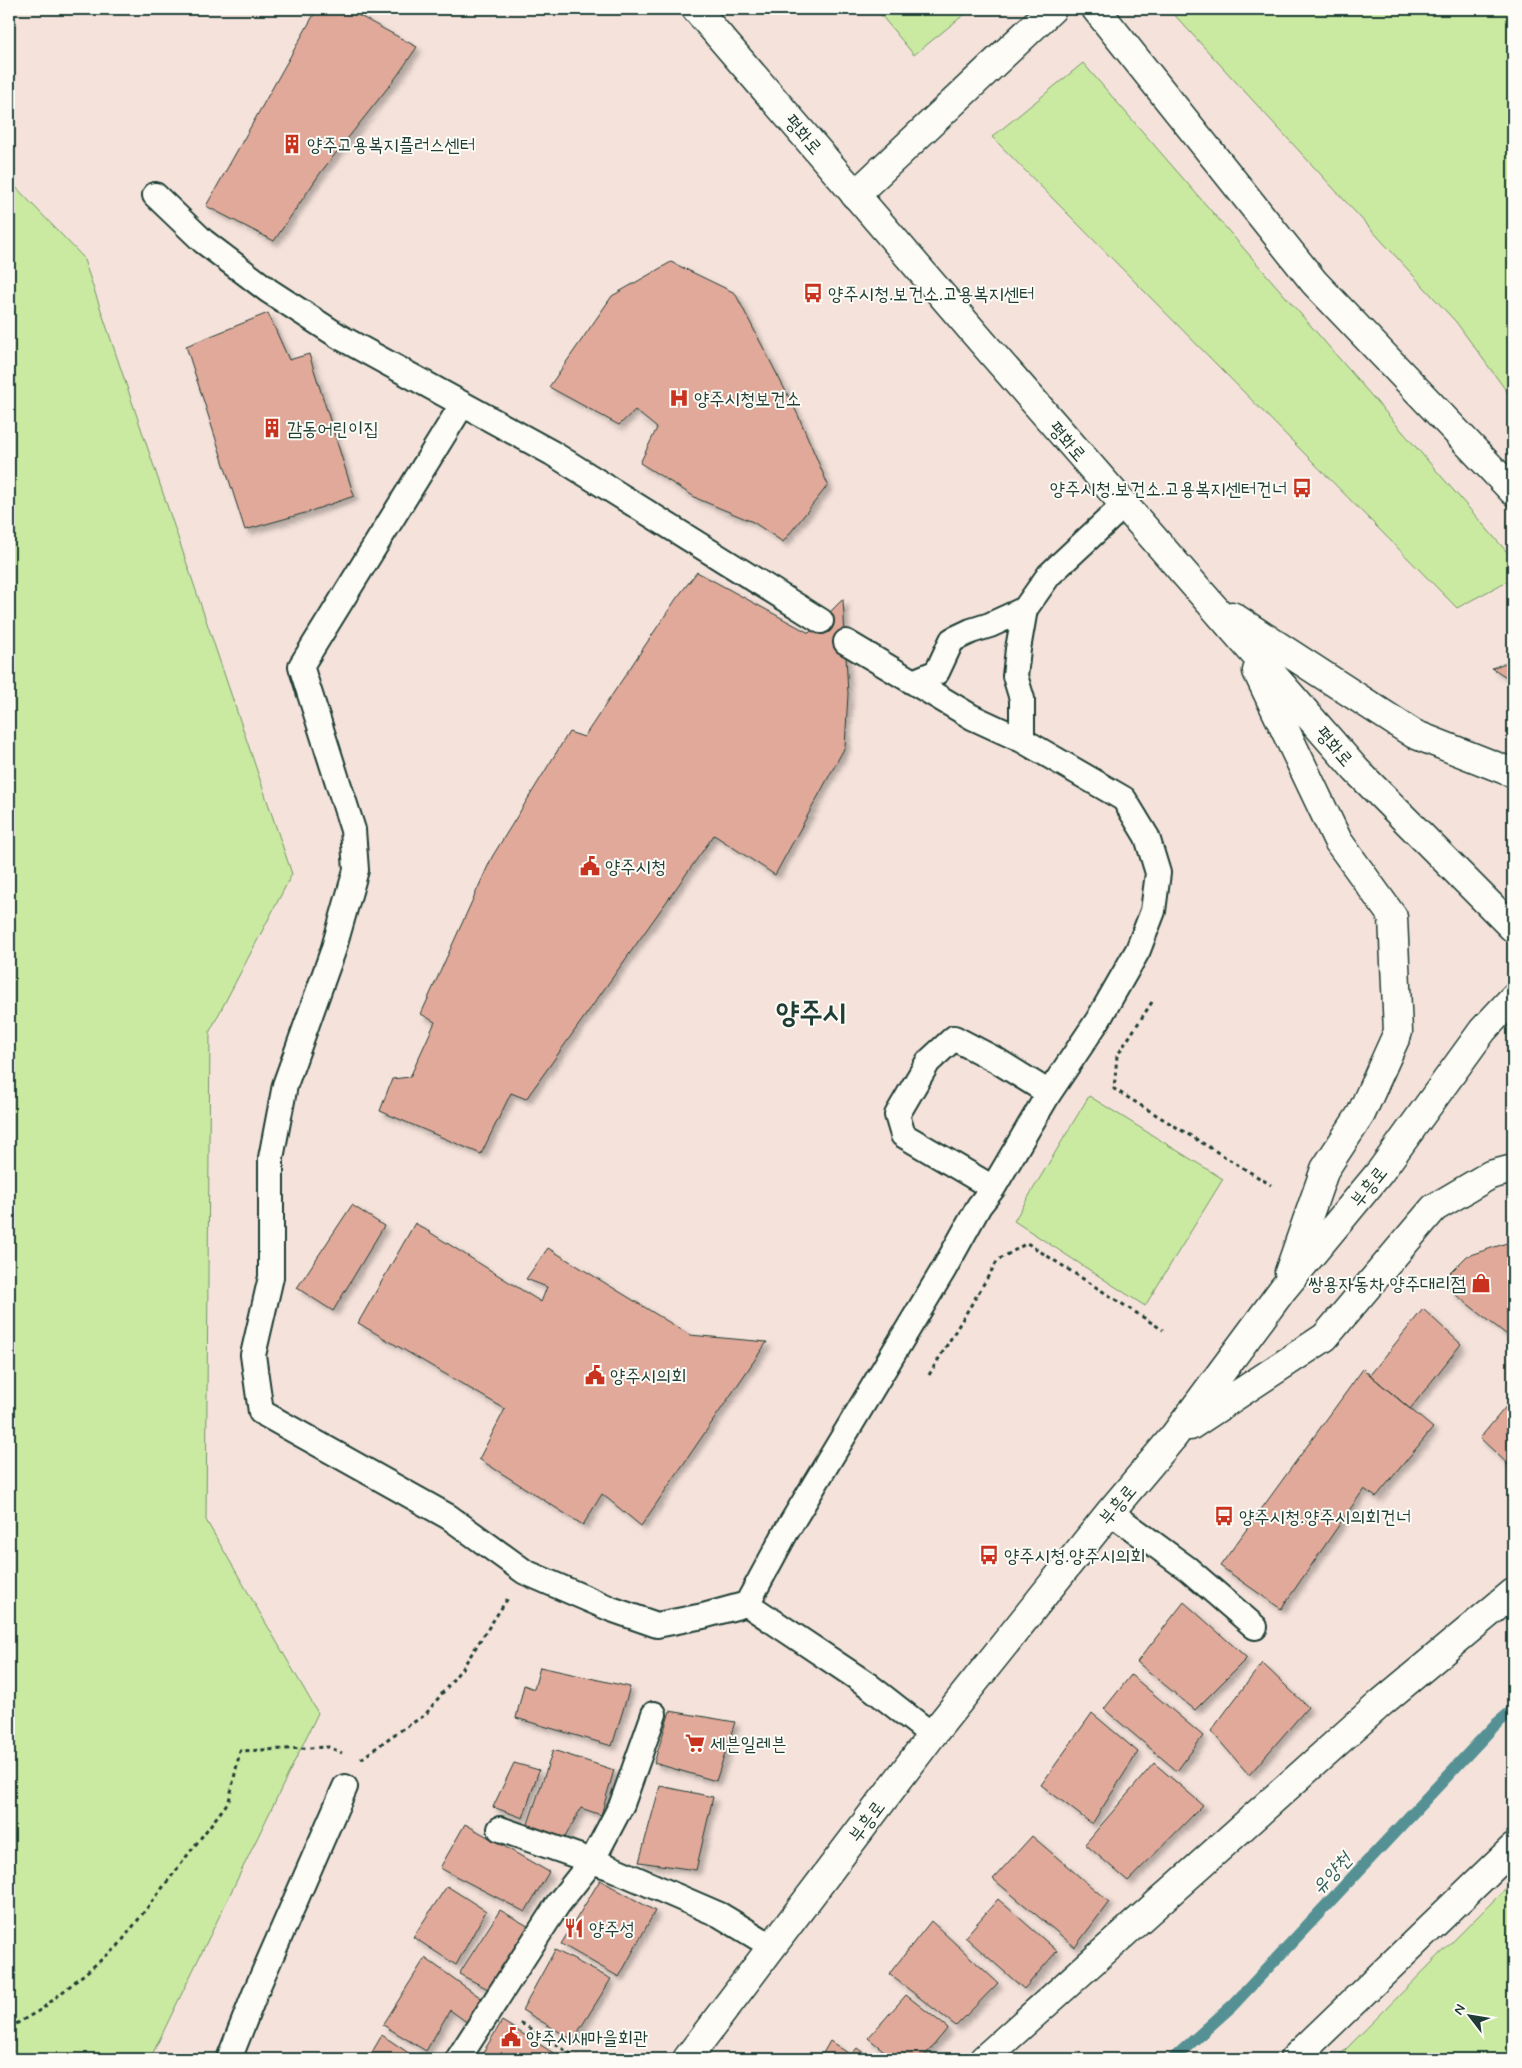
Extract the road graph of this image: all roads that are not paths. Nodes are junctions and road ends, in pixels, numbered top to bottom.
1 (696, 9) edge
2 (1052, 9) edge
3 (1096, 9) edge
4 (155, 195) dead end
5 (855, 195) junction
6 (462, 405) junction
7 (1513, 491) edge
8 (1124, 504) junction
9 (1204, 597) junction
10 (1026, 609) junction
11 (821, 621) dead end
12 (846, 642) dead end
13 (1244, 642) junction
14 (913, 682) junction
15 (1022, 740) junction
16 (1513, 773) edge
17 (1513, 928) edge
18 (1513, 998) edge
19 (1049, 1094) junction
20 (1513, 1168) edge
21 (993, 1188) junction
22 (1283, 1289) junction
23 (1174, 1436) junction
24 (1110, 1512) junction
25 (1513, 1593) edge
26 (747, 1604) junction
27 (1255, 1626) dead end
28 (654, 1714) dead end
29 (932, 1735) junction
30 (345, 1787) dead end
31 (500, 1829) dead end
32 (1513, 1848) edge
33 (592, 1861) junction
34 (773, 1948) junction
35 (229, 2059) edge
36 (458, 2059) edge
37 (687, 2059) edge
38 (984, 2059) edge
39 (1294, 2059) edge

1 - 5 main road, 평화로
2 - 5 main road
3 - 7 main road
4 - 6 lane
5 - 8 main road, 평화로
6 - 11 lane
6 - 26 lane
8 - 9 main road, 평화로
8 - 10 lane
9 - 13 main road, 평화로
9 - 16 main road
10 - 14 lane
10 - 15 lane
12 - 14 lane
13 - 17 main road, 평화로
13 - 22 main road
14 - 15 lane
15 - 19 lane
18 - 22 main road, 부흥로
19 - 21 lane
19 - 21 lane
20 - 23 main road
21 - 26 lane
22 - 23 main road, 부흥로
23 - 24 main road, 부흥로
24 - 27 lane
24 - 29 main road, 부흥로
25 - 38 main road
26 - 29 lane
28 - 33 lane
29 - 34 main road, 부흥로
30 - 35 lane
31 - 33 lane
32 - 39 main road
33 - 34 lane
33 - 36 lane
34 - 37 main road, 부흥로

